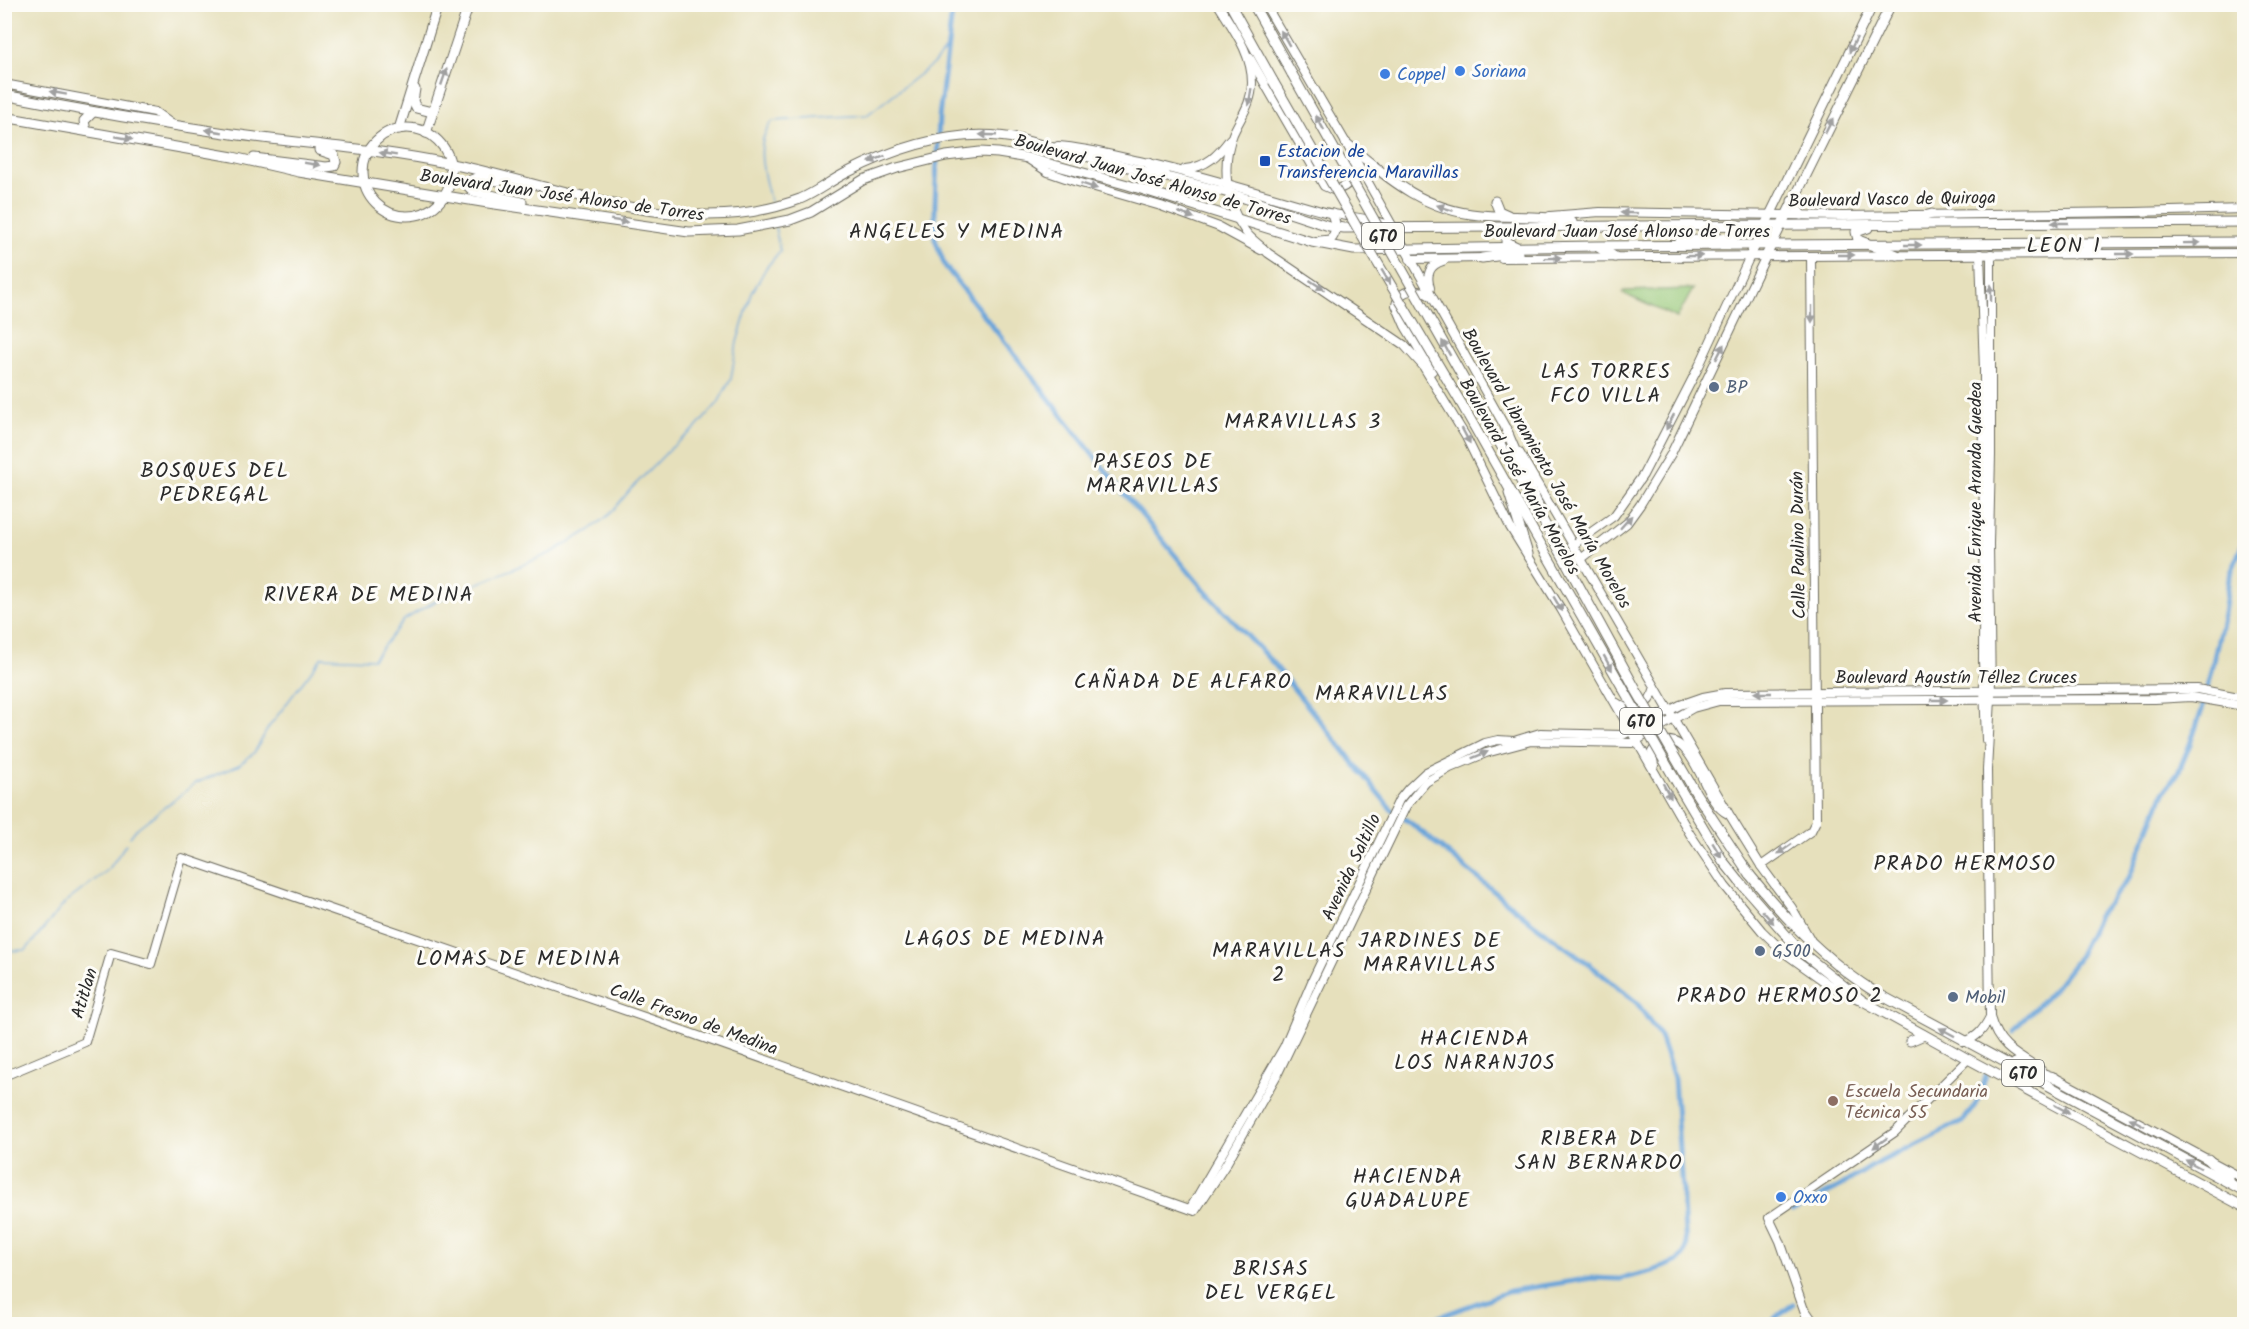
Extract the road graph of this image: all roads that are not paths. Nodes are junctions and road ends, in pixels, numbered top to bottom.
1 (438, 4) edge
2 (469, 4) edge
3 (1218, 4) edge
4 (1230, 4) edge
5 (1252, 4) edge
6 (1266, 4) edge
7 (1874, 4) edge
8 (1891, 4) edge
9 (1242, 44) junction
10 (417, 66) junction
11 (4, 84) edge
12 (4, 95) edge
13 (1825, 104) junction
14 (71, 108) junction
15 (93, 112) junction
16 (432, 112) junction
17 (4, 117) edge
18 (173, 125) junction
19 (63, 127) junction
20 (399, 129) junction
21 (86, 131) junction
22 (426, 133) junction
23 (1233, 135) junction
24 (272, 139) junction
25 (1346, 143) junction
26 (1035, 144) junction
27 (368, 151) junction
28 (1801, 153) junction
29 (233, 157) junction
30 (1028, 158) junction
31 (1812, 161) junction
32 (450, 163) junction
33 (1148, 163) junction
34 (1178, 170) junction
35 (1170, 179) junction
36 (364, 182) junction
37 (1227, 183) junction
38 (566, 191) junction
39 (1229, 193) junction
40 (445, 195) junction
41 (1793, 199) junction
42 (1495, 201) dead end
43 (2243, 209) edge
44 (561, 213) junction
45 (1332, 214) junction
46 (1932, 214) junction
47 (1771, 215) junction
48 (1801, 215) junction
49 (1510, 216) junction
50 (1540, 217) junction
51 (1238, 218) junction
52 (1783, 220) junction
53 (2244, 222) edge
54 (1898, 223) junction
55 (1586, 225) junction
56 (1766, 225) junction
57 (1569, 226) junction
58 (1729, 226) junction
59 (1272, 228) junction
60 (1336, 228) junction
61 (1393, 228) junction
62 (2244, 242) edge
63 (2230, 243) junction
64 (2111, 244) junction
65 (1869, 245) junction
66 (1596, 246) junction
67 (1771, 246) junction
68 (1663, 247) junction
69 (2244, 247) edge
70 (1522, 248) junction
71 (1545, 248) junction
72 (1405, 249) junction
73 (1752, 251) junction
74 (1269, 253) junction
75 (2244, 253) edge
76 (1980, 254) junction
77 (1991, 254) junction
78 (2074, 254) junction
79 (1724, 255) junction
80 (1811, 255) junction
81 (1897, 255) junction
82 (1766, 256) junction
83 (1615, 257) junction
84 (1482, 258) junction
85 (1410, 259) junction
86 (1451, 259) junction
87 (1743, 273) junction
88 (1433, 298) junction
89 (1451, 409) junction
90 (1506, 429) junction
91 (1506, 481) junction
92 (1544, 524) junction
93 (1573, 545) junction
94 (1528, 554) junction
95 (1581, 559) junction
96 (1655, 687) junction
97 (1987, 695) junction
98 (2210, 696) junction
99 (1814, 697) junction
100 (2244, 698) edge
101 (1612, 699) junction
102 (2244, 706) edge
103 (1672, 714) junction
104 (1621, 716) junction
105 (1631, 731) junction
106 (1604, 734) junction
107 (1636, 740) junction
108 (1657, 773) junction
109 (1729, 814) junction
110 (1761, 866) junction
111 (1811, 941) junction
112 (111, 953) joint
113 (1863, 1001) junction
114 (1990, 1017) junction
115 (1924, 1035) junction
116 (1910, 1041) dead end
117 (1964, 1042) junction
118 (1983, 1052) junction
119 (1968, 1059) junction
120 (4, 1076) edge
121 (2055, 1078) junction
122 (2208, 1159) junction
123 (2244, 1179) edge
124 (2241, 1189) edge
125 (2229, 1199) junction
126 (2244, 1207) edge
127 (1193, 1210) junction
128 (2244, 1212) edge
129 (1806, 1311) junction
130 (1809, 1324) edge
131 (1815, 1324) edge

1 - 10 main road
16 -> 2 main road
3 - 9 street
4 -> 91 main road, Boulevard José María Morelos / GTO, bridge
92 -> 5 main road, Boulevard José María Morelos / GTO, bridge
25 -> 6 street, Boulevard Libramiento José María Morelos
7 -> 13 main road
31 -> 8 main road
9 -> 23 street
9 - 25 street
10 - 16 main road
10 - 20 main road
18 -> 11 street
12 - 14 main road, Boulevard Juan José Alonso de Torres
13 - 28 main road
13 - 31 main road
14 - 15 main road, Boulevard Juan José Alonso de Torres
14 - 19 main road
15 - 18 main road, Boulevard Juan José Alonso de Torres
15 - 21 main road
16 - 22 main road
17 - 19 main road, Boulevard Juan José Alonso de Torres
24 -> 18 main road, Boulevard Juan José Alonso de Torres
19 - 21 main road, Boulevard Juan José Alonso de Torres
20 - 22 main road
20 - 27 main road
21 -> 29 main road, Boulevard Juan José Alonso de Torres
22 - 32 main road
23 - 34 street
23 - 37 street
24 - 27 main road, Boulevard Juan José Alonso de Torres
29 -> 24 main road
49 -> 25 main road
25 - 61 street, Boulevard Libramiento José María Morelos
26 - 33 street
26 - 35 main road, Boulevard Juan José Alonso de Torres
26 -> 38 main road, Boulevard Juan José Alonso de Torres
32 -> 27 main road, Boulevard Juan José Alonso de Torres
27 - 36 main road
28 - 41 main road
28 - 47 main road
29 - 36 main road, Boulevard Juan José Alonso de Torres
44 -> 30 main road, Boulevard Juan José Alonso de Torres
30 - 51 main road, Boulevard Juan José Alonso de Torres
30 -> 74 street
31 - 41 main road
32 - 38 main road, Boulevard Juan José Alonso de Torres
32 - 40 main road
33 - 34 street
33 - 35 main road
34 - 37 street
35 - 39 main road, Boulevard Juan José Alonso de Torres
36 - 40 main road, Boulevard Juan José Alonso de Torres
36 - 40 main road
37 - 39 street
37 - 45 street
38 - 44 main road
39 - 51 street
39 - 60 main road, Boulevard Juan José Alonso de Torres
40 - 44 main road, Boulevard Juan José Alonso de Torres
41 - 48 main road
41 - 52 main road
42 - 49 main road
43 - 46 street, Boulevard Vasco de Quiroga
45 - 60 main road
45 - 61 street
46 - 48 street, Boulevard Vasco de Quiroga
46 - 54 main road
47 -> 50 street, Boulevard Vasco de Quiroga
47 - 52 street, Boulevard Vasco de Quiroga
47 - 56 main road
48 - 52 street, Boulevard Vasco de Quiroga
49 - 50 main road
50 - 55 main road
51 - 59 main road, Boulevard Juan José Alonso de Torres
51 - 74 street
52 - 54 main road, Boulevard Juan José Alonso de Torres
52 - 56 main road, Boulevard Juan José Alonso de Torres
52 - 67 main road
53 -> 54 main road, Boulevard Juan José Alonso de Torres
54 - 65 main road
55 - 57 main road, Boulevard Juan José Alonso de Torres
55 - 58 main road, Boulevard Juan José Alonso de Torres
56 - 58 main road, Boulevard Juan José Alonso de Torres
56 - 73 main road
57 - 61 main road, Boulevard Juan José Alonso de Torres
57 - 70 main road
58 - 68 main road
59 - 60 main road
59 - 72 main road, Boulevard Juan José Alonso de Torres
60 - 61 main road, Boulevard Juan José Alonso de Torres
61 - 72 street, Boulevard Libramiento José María Morelos
62 - 63 main road, Boulevard Juan José Alonso de Torres
64 -> 63 main road, Boulevard Juan José Alonso de Torres
63 - 69 main road
65 -> 64 main road, Boulevard Juan José Alonso de Torres
64 - 78 main road
65 - 67 main road, Boulevard Juan José Alonso de Torres
65 - 81 main road
66 - 68 main road, Boulevard Juan José Alonso de Torres
66 - 71 main road, Boulevard Juan José Alonso de Torres
66 - 83 main road
67 - 73 main road, Boulevard Juan José Alonso de Torres
67 - 82 main road
68 - 73 main road, Boulevard Juan José Alonso de Torres
70 - 71 main road, Boulevard Juan José Alonso de Torres
70 - 72 main road, Boulevard Juan José Alonso de Torres
71 - 84 main road
72 - 85 street, Boulevard Libramiento José María Morelos
73 - 79 street
73 - 82 street
73 - 87 street
74 -> 89 street
78 -> 75 street
76 - 77 street
76 - 81 street
76 - 97 street, Avenida Enrique Aranda Guedea
77 - 78 street
97 -> 77 street, Avenida Enrique Aranda Guedea
83 -> 79 street
79 - 87 street
80 -> 81 street
80 - 82 street
80 -> 99 street, Calle Paulino Durán
95 -> 82 street
84 -> 83 street
84 - 86 street
85 - 86 street
85 - 88 street, Boulevard Libramiento José María Morelos
86 - 88 street
87 -> 93 street
88 - 89 street
88 - 90 street, Boulevard Libramiento José María Morelos
89 -> 94 street
90 - 92 main road
90 - 93 street, Boulevard Libramiento José María Morelos
91 - 94 main road
91 -> 113 main road, Boulevard José María Morelos / GTO, bridge
92 - 111 main road, Boulevard José María Morelos / GTO, bridge
93 - 95 street, Boulevard Libramiento José María Morelos
94 -> 101 street
95 - 96 street, Boulevard Libramiento José María Morelos
96 - 101 street
96 - 103 street, Boulevard Libramiento José María Morelos
97 - 98 street, Boulevard Agustín Téllez Cruces
97 - 99 street, Boulevard Agustín Téllez Cruces
97 - 114 street, Avenida Enrique Aranda Guedea
98 - 100 street, Boulevard Agustín Téllez Cruces
98 - 102 street, Boulevard Agustín Téllez Cruces
99 - 103 street, Boulevard Agustín Téllez Cruces
99 -> 110 street, Calle Paulino Durán
101 - 104 street
103 - 105 street, Avenida Saltillo
103 - 107 street, Avenida Saltillo
103 - 109 street, Boulevard Libramiento José María Morelos
104 - 105 street
104 - 106 street
105 - 106 street, Avenida Saltillo
105 - 107 street
106 - 127 street, Avenida Saltillo
107 - 108 street
127 -> 107 street, Avenida Saltillo
108 - 109 street
108 -> 113 street
109 - 110 street, Boulevard Libramiento José María Morelos
110 - 111 street, Boulevard Libramiento José María Morelos
117 -> 111 main road, Boulevard José María Morelos / GTO
112 - 120 street, Atitlan
112 - 127 street, Calle Fresno de Medina
113 - 115 main road, GTO
114 - 117 street
114 - 121 street
115 - 116 main road
115 - 119 main road, GTO
117 - 118 main road, Boulevard José María Morelos / GTO
118 - 121 main road
124 -> 118 main road, Boulevard José María Morelos / GTO
119 -> 125 main road, GTO
119 -> 129 street
122 -> 121 street
122 - 123 street
122 - 124 main road
125 - 126 main road, GTO
125 - 128 street
129 - 130 street
129 - 131 street

